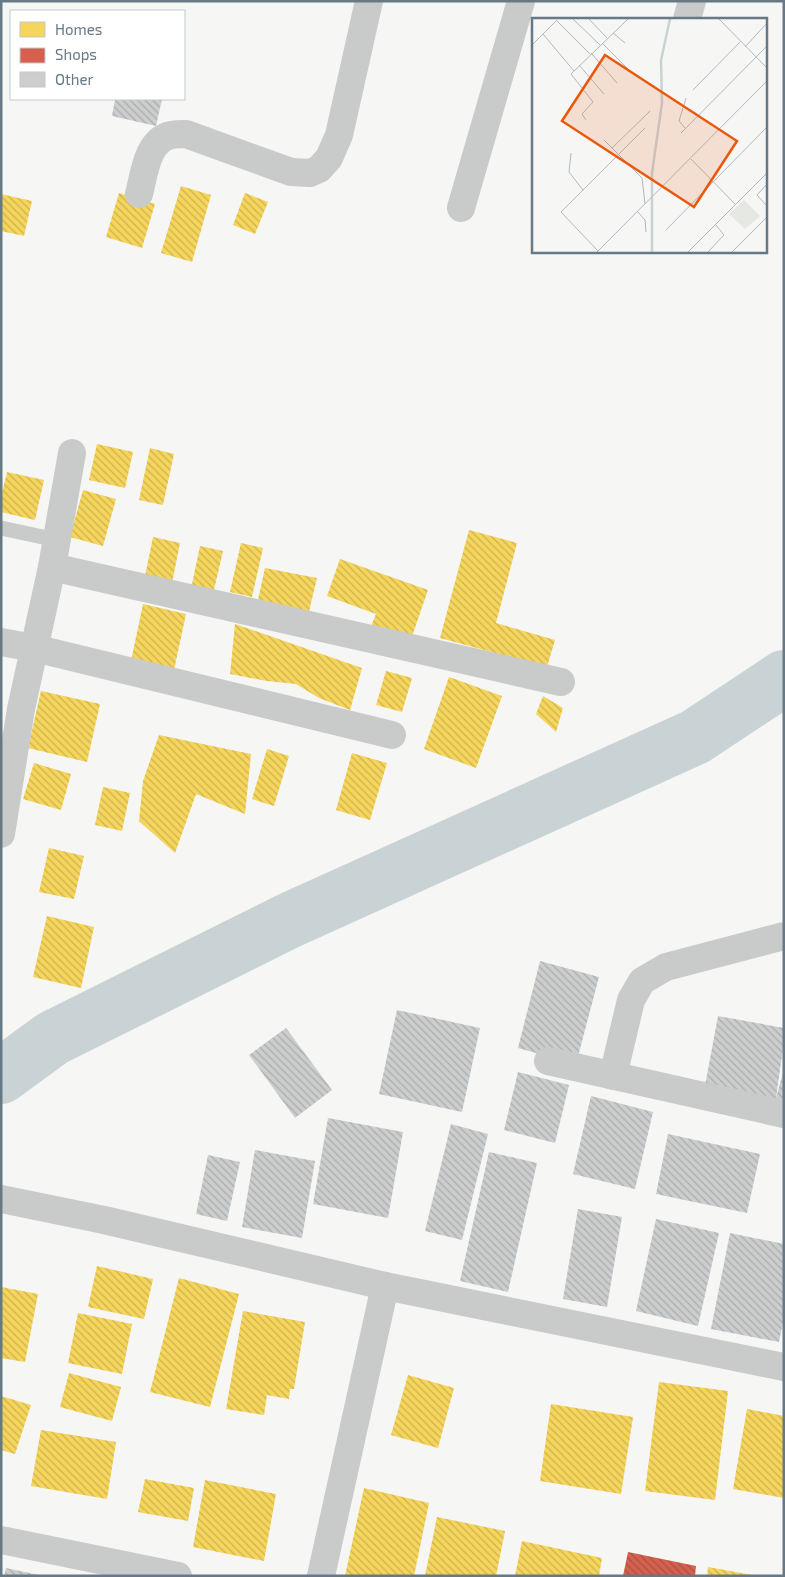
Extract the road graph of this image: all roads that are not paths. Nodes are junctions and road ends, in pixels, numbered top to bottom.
1 (369, 1) edge
2 (521, 1) edge
3 (692, 1) edge
4 (687, 18) edge
5 (139, 194) dead end
6 (461, 208) dead end
7 (72, 454) dead end
8 (1, 528) edge
9 (57, 540) junction
10 (52, 567) junction
11 (1, 642) edge
12 (34, 648) junction
13 (561, 682) dead end
14 (392, 735) dead end
15 (1, 834) edge
16 (784, 936) edge
17 (548, 1061) dead end
18 (613, 1076) junction
19 (784, 1114) edge
20 (1, 1199) edge
21 (385, 1286) junction
22 (784, 1367) edge
23 (1, 1540) edge
24 (178, 1576) edge
25 (321, 1576) edge

1 - 5 street
2 - 6 street
3 - 4 street
7 - 9 street
8 - 9 lane
9 - 10 street
10 - 12 street
10 - 13 street
11 - 12 street
12 - 14 street
12 - 15 street
16 - 18 street
17 - 18 street
18 - 19 street
20 - 21 street
21 - 22 street
21 - 25 street
23 - 24 street

